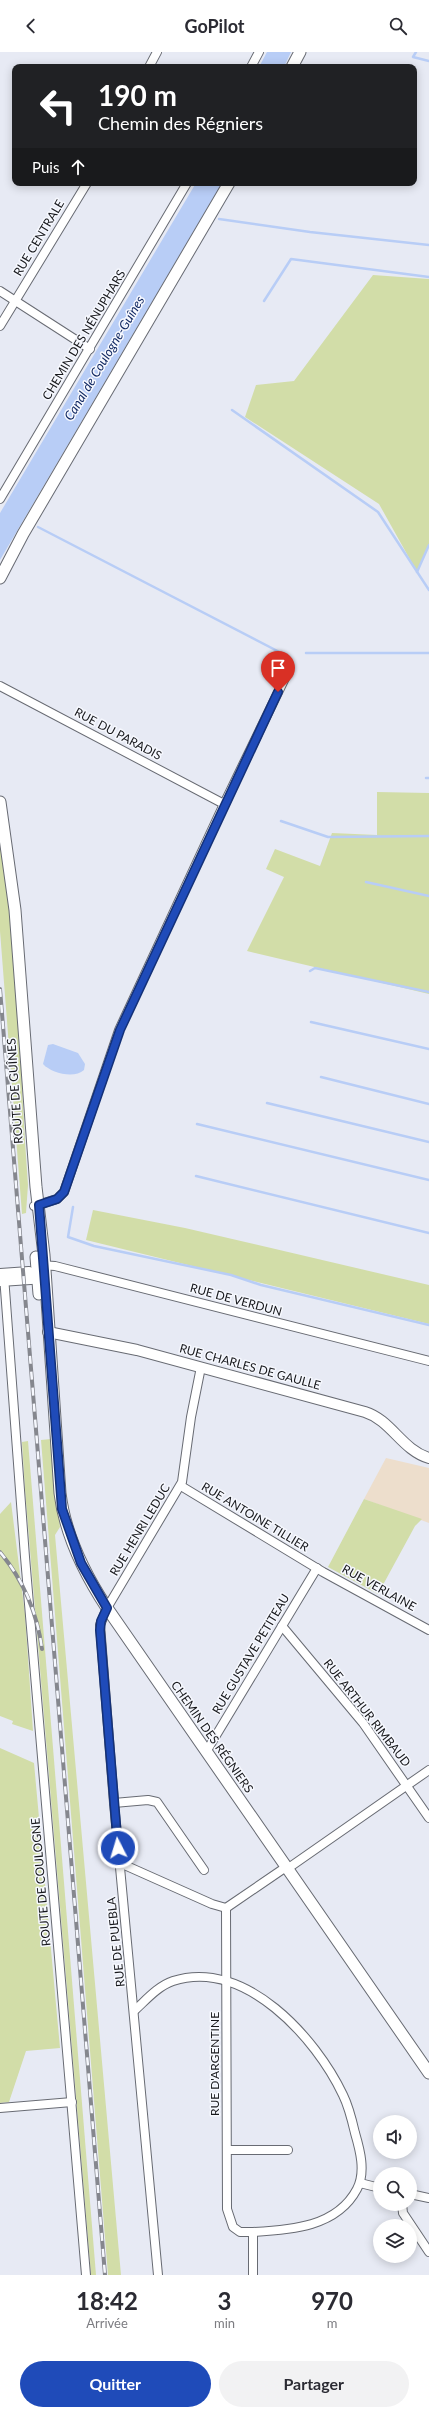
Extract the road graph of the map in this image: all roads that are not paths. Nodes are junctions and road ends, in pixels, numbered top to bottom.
1 (157, 52) edge
2 (259, 52) edge
3 (300, 52) edge
4 (151, 64) edge
5 (253, 64) edge
6 (294, 64) edge
7 (85, 186) edge
8 (185, 186) edge
9 (227, 186) edge
10 (0, 291) edge
11 (15, 301) junction
12 (0, 326) edge
13 (90, 349) junction
14 (0, 499) edge
15 (0, 578) edge
16 (284, 678) dead end
17 (0, 686) edge
18 (0, 802) edge
19 (224, 804) junction
20 (36, 1205) junction
21 (41, 1271) junction
22 (2, 1277) edge
23 (48, 1332) junction
24 (429, 1361) edge
25 (202, 1367) junction
26 (52, 1386) junction
27 (429, 1458) edge
28 (181, 1486) junction
29 (317, 1568) junction
30 (107, 1608) junction
31 (282, 1626) junction
32 (429, 1630) edge
33 (206, 1752) junction
34 (429, 1770) edge
35 (407, 1786) junction
36 (114, 1802) junction
37 (429, 1818) edge
38 (120, 1862) junction
39 (286, 1868) junction
40 (204, 1870) dead end
41 (226, 1908) junction
42 (226, 1980) junction
43 (135, 2010) junction
44 (429, 2072) edge
45 (72, 2102) junction
46 (0, 2108) edge
47 (227, 2150) junction
48 (288, 2150) dead end
49 (360, 2183) junction
50 (373, 2186) edge
51 (417, 2195) edge
52 (429, 2198) edge
53 (402, 2211) edge
54 (253, 2232) junction
55 (429, 2252) edge
56 (86, 2275) edge
57 (158, 2275) edge
58 (253, 2275) edge

1 - 4 street
2 - 5 street
3 - 6 main road
7 - 11 street, RUE CENTRALE
8 - 13 street, CHEMIN DES NÉNUPHARS
9 - 15 main road
10 - 11 street
11 - 12 street, RUE CENTRALE
11 - 13 street
13 - 14 street, CHEMIN DES NÉNUPHARS
16 - 19 street
17 - 19 street, RUE DU PARADIS
18 - 20 main road, ROUTE DE GUÎNES
19 - 20 street
20 - 21 main road, ROUTE DE GUÎNES
21 - 22 street
21 - 23 main road, CHEMIN DES RÉGNIERS
21 - 24 street, RUE DE VERDUN
21 - 26 main road, CHEMIN DES RÉGNIERS
22 - 45 street, ROUTE DE COULOGNE
23 - 25 street, RUE CHARLES DE GAULLE
23 - 26 main road, CHEMIN DES RÉGNIERS
25 - 27 street, RUE CHARLES DE GAULLE
25 - 28 street, RUE HENRI LEDUC
26 - 30 main road, CHEMIN DES RÉGNIERS
28 - 29 street, RUE ANTOINE TILLIER
28 - 30 street, RUE HENRI LEDUC
29 - 31 street, RUE GUSTAVE PETITEAU
29 - 32 street, RUE VERLAINE
30 - 33 main road, CHEMIN DES RÉGNIERS
30 - 36 street, RUE DE PUEBLA
31 - 33 street, RUE GUSTAVE PETITEAU
31 - 35 street, RUE ARTHUR RIMBAUD
33 - 39 main road, CHEMIN DES RÉGNIERS
34 - 35 street
35 - 37 street, RUE ARTHUR RIMBAUD
35 - 39 street
36 - 38 street, RUE DE PUEBLA
36 - 40 street
38 - 41 street
38 - 43 street, RUE DE PUEBLA
39 - 41 street
39 - 44 main road, CHEMIN DES RÉGNIERS
41 - 42 street, RUE D'ARGENTINE
42 - 43 street
42 - 47 street, RUE D'ARGENTINE
42 - 49 street
43 - 57 street, RUE DE PUEBLA
45 - 46 street
45 - 56 street, ROUTE DE COULOGNE
47 - 48 street
47 - 54 street, RUE D'ARGENTINE
49 - 50 street
49 - 54 street
51 - 52 street
53 - 55 street
54 - 58 street

